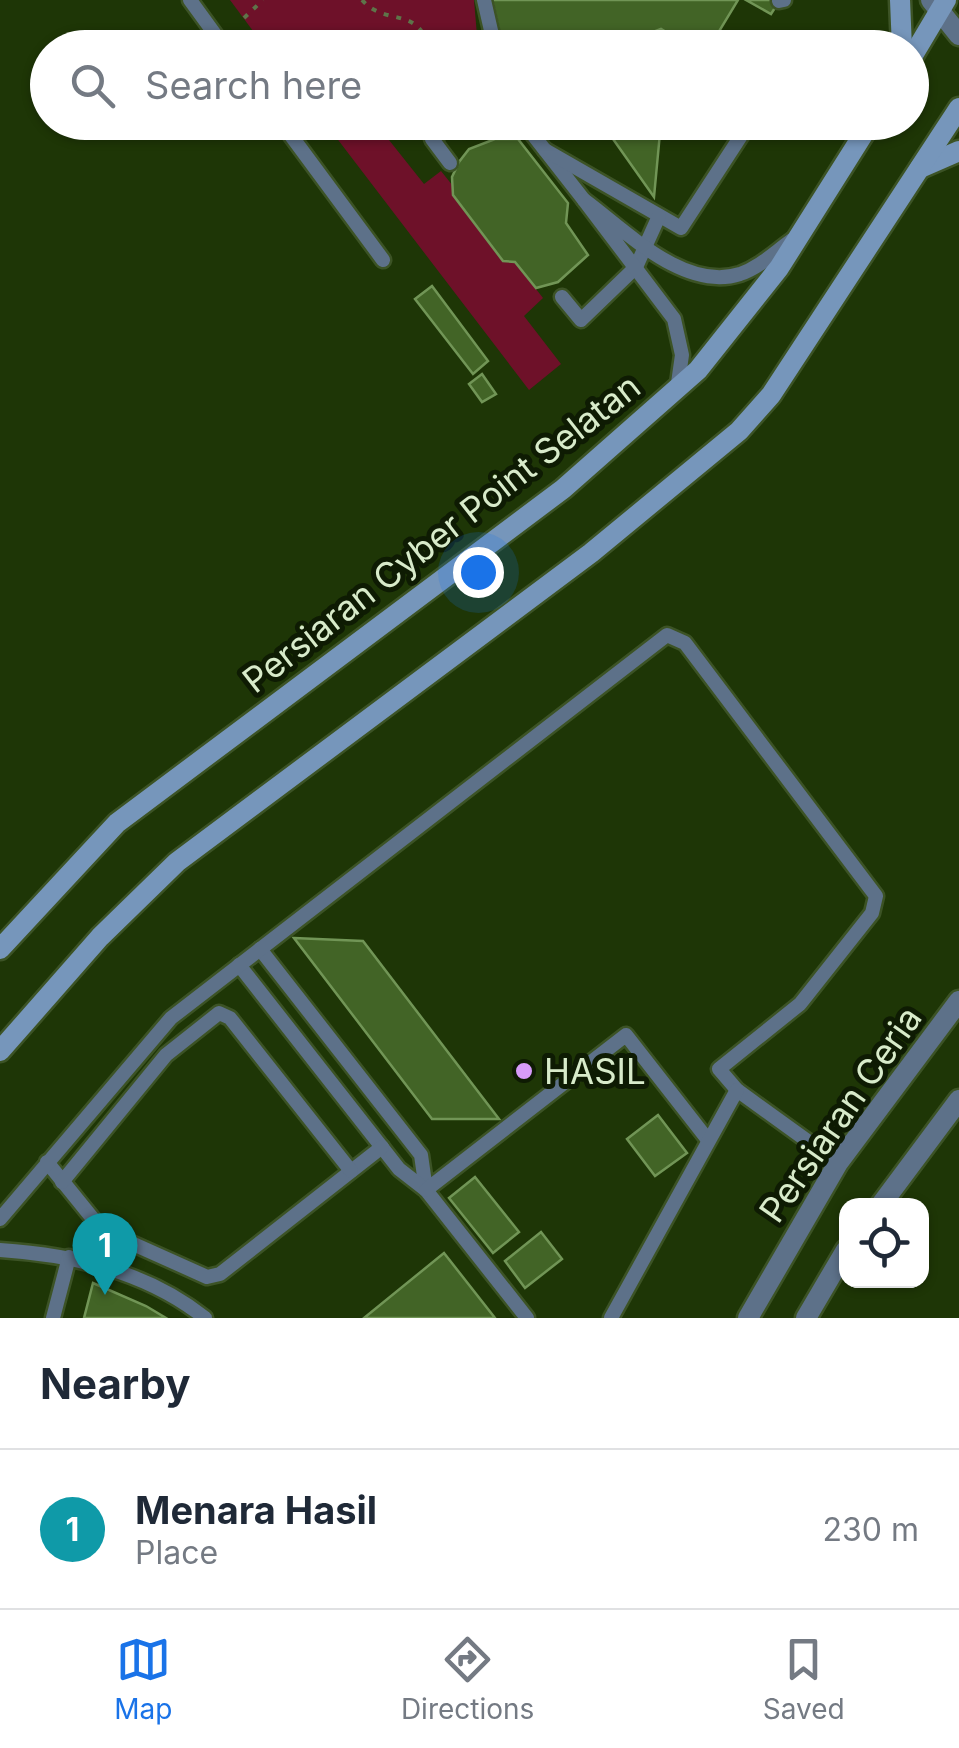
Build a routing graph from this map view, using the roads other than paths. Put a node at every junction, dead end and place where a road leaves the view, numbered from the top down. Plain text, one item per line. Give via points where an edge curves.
1 (190, 0) edge
2 (484, 0) edge
3 (900, 0) edge
4 (939, 4) edge
5 (212, 30) edge
6 (491, 30) edge
7 (901, 30) edge
8 (926, 30) edge
9 (959, 34) edge
10 (959, 108) edge
11 (294, 140) edge
12 (432, 140) edge
13 (536, 140) edge
14 (738, 140) edge
15 (860, 140) edge
16 (544, 150) junction
17 (959, 151) edge
18 (450, 163) dead end
19 (920, 168) junction
20 (584, 200) junction
21 (659, 216) junction
22 (802, 232) junction
23 (646, 245) junction
24 (383, 260) dead end
25 (636, 268) junction
26 (562, 297) dead end
27 (676, 390) junction
28 (260, 948) junction
29 (0, 949) edge
30 (239, 966) junction
31 (959, 1000) edge
32 (0, 1051) edge
33 (737, 1090) junction
34 (959, 1100) edge
35 (708, 1140) junction
36 (382, 1146) junction
37 (47, 1162) junction
38 (838, 1162) junction
39 (350, 1172) junction
40 (62, 1182) junction
41 (426, 1190) junction
42 (886, 1198) edge
43 (0, 1219) edge
44 (0, 1250) edge
45 (69, 1257) junction
46 (839, 1262) edge
47 (53, 1318) edge
48 (205, 1318) edge
49 (527, 1318) edge
50 (610, 1318) edge
51 (748, 1318) edge
52 (806, 1318) edge

1 - 5 lane
2 - 6 lane
3 - 7 main road
4 - 8 main road
4 - 9 street
10 - 19 main road
11 - 24 lane
12 - 18 lane
13 - 16 lane
14 - 21 lane via 681,228
15 - 22 main road, Persiaran Cyber Point Selatan
16 - 20 lane
16 - 21 lane
17 - 19 main road
19 - 32 main road via 771,395 739,431 591,553 177,862
20 - 23 lane
20 - 25 lane
21 - 23 lane
22 - 23 lane via 758,266 722,277 684,269
22 - 27 main road, Persiaran Cyber Point Selatan
23 - 25 lane
25 - 26 lane via 581,320
25 - 27 lane via 682,338
27 - 29 main road, Persiaran Cyber Point Selatan via 563,489 118,823
28 - 30 lane
28 - 33 lane via 658,638 673,635 876,896 872,913 808,996 719,1069
28 - 41 lane via 420,1155
30 - 36 lane
30 - 37 lane via 154,1034
31 - 38 street, Persiaran Ceria
33 - 35 lane
33 - 38 lane
34 - 42 street
35 - 41 lane via 626,1035
35 - 50 lane
36 - 39 lane
36 - 41 lane
37 - 40 lane
37 - 43 lane
38 - 51 street, Persiaran Ceria
39 - 40 lane via 220,1274 207,1277 108,1235
39 - 40 lane via 230,1018 218,1013 166,1056
41 - 49 lane
44 - 45 lane
45 - 47 lane
45 - 48 lane via 150,1284
46 - 52 street

